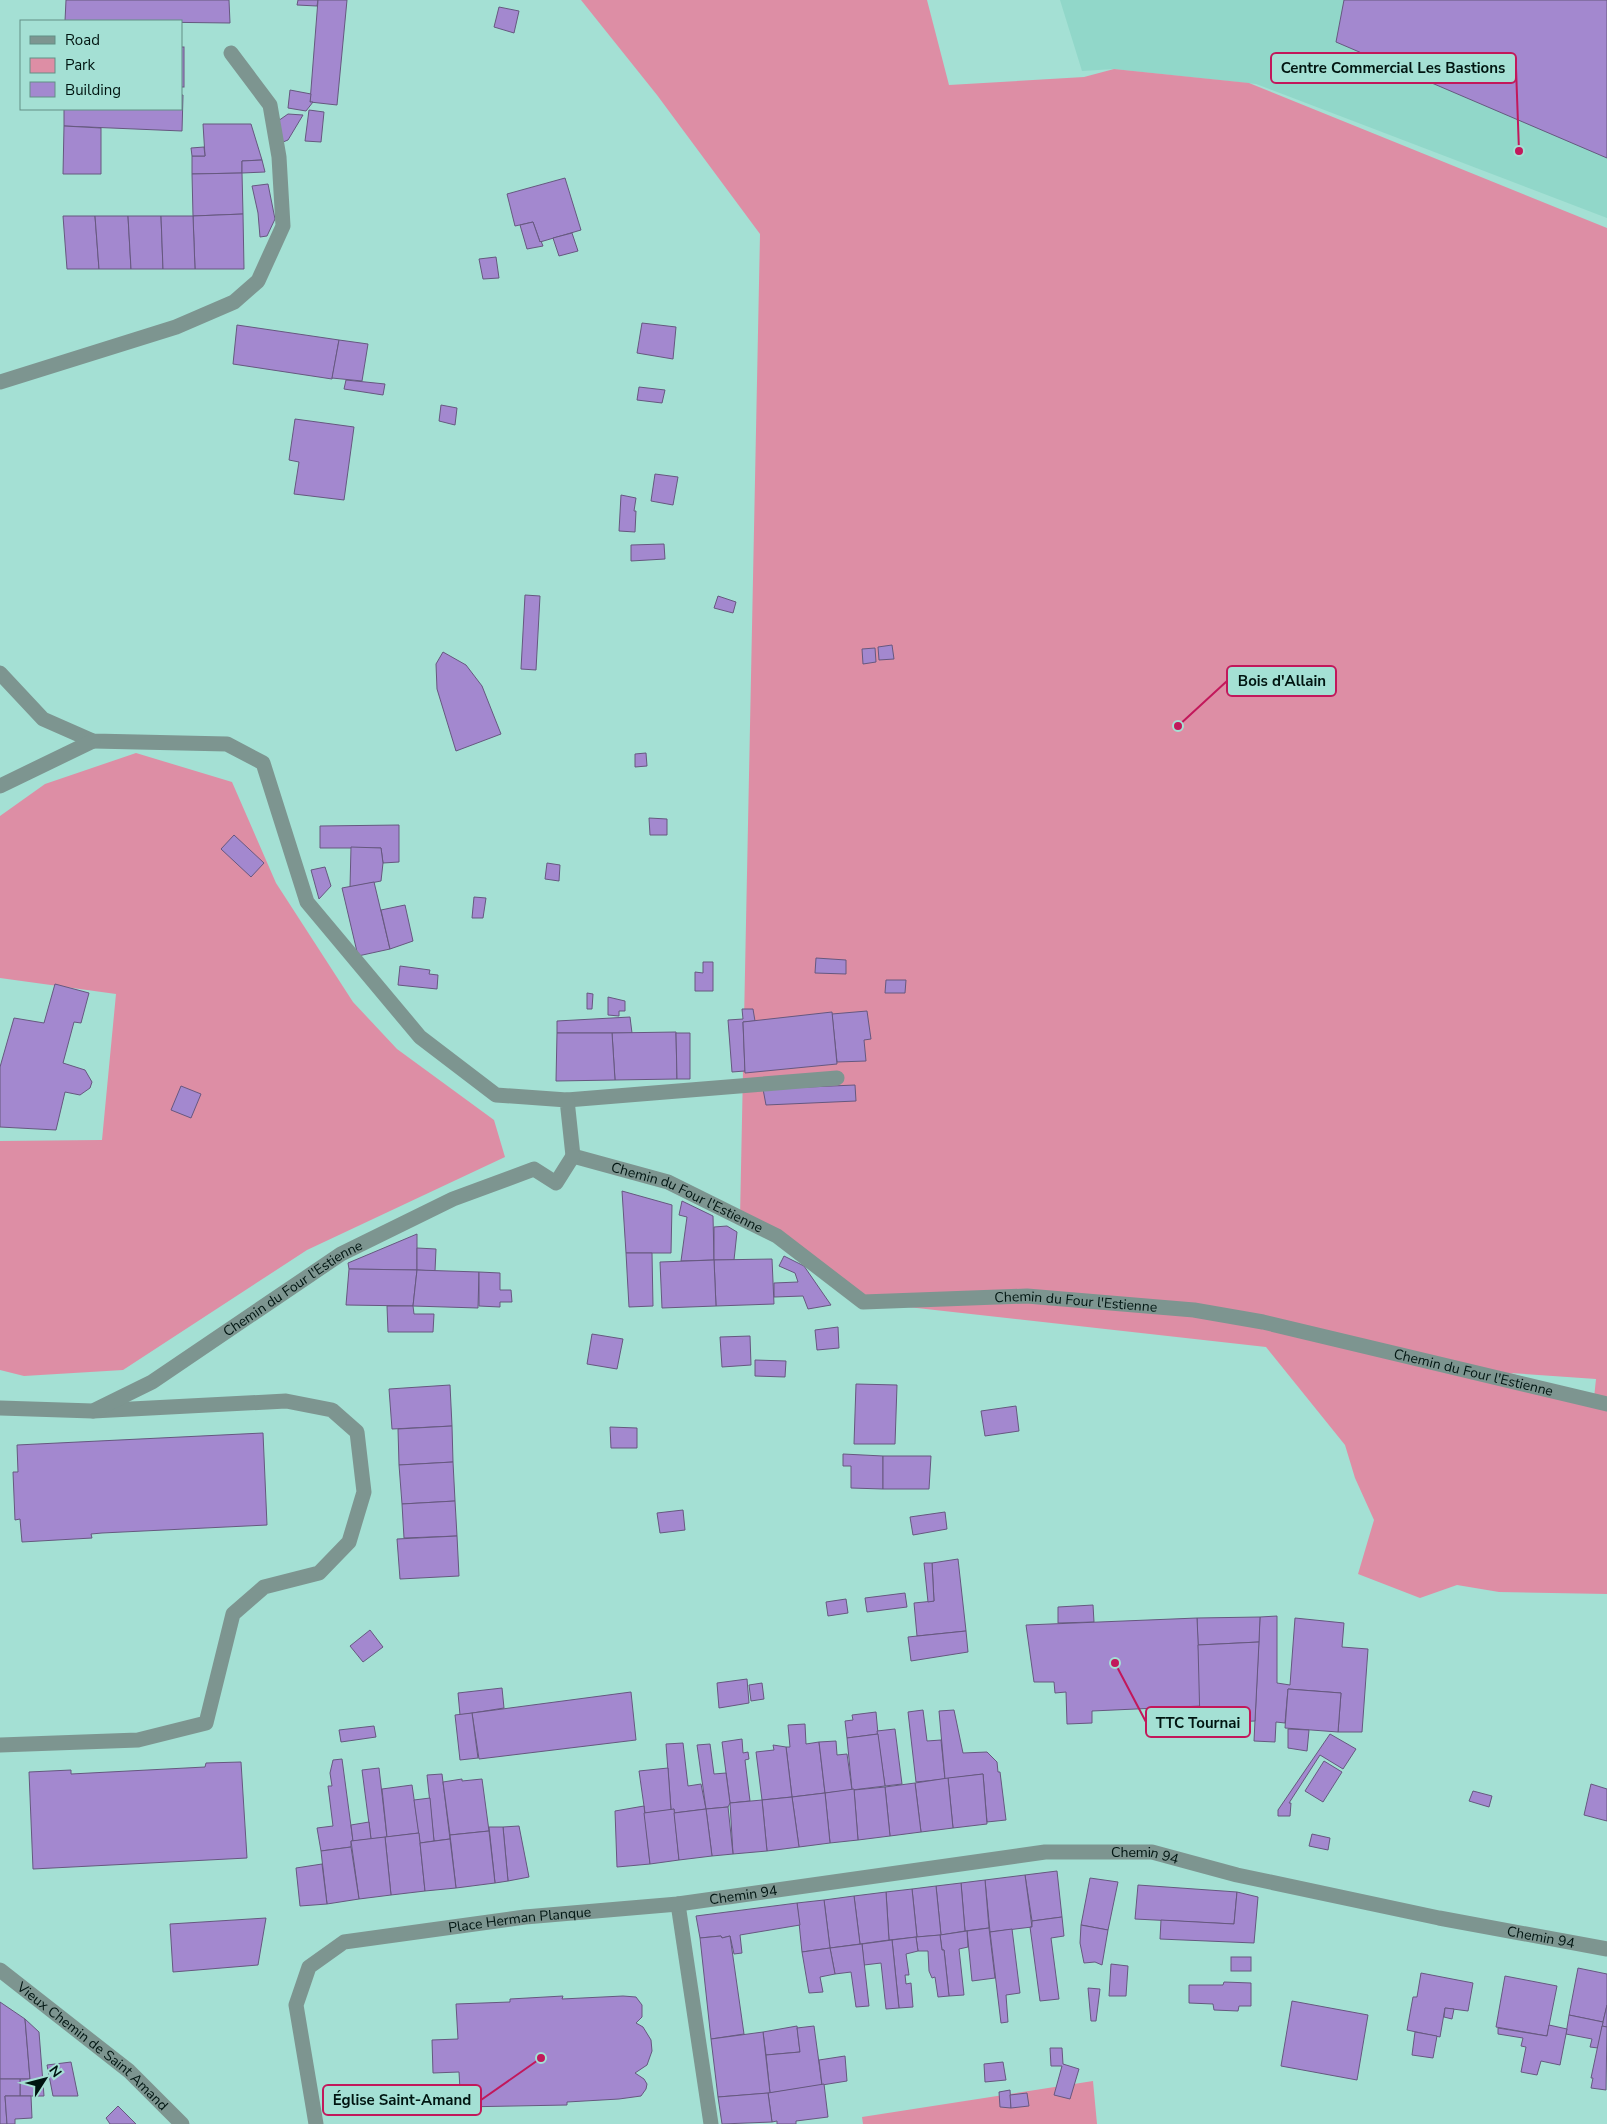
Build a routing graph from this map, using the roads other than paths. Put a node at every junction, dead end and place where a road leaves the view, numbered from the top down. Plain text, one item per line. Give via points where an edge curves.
1 (231, 52) dead end
2 (0, 382) edge
3 (0, 673) edge
4 (93, 741) junction
5 (0, 786) edge
6 (837, 1078) dead end
7 (567, 1100) junction
8 (573, 1156) junction
9 (1607, 1404) edge
10 (0, 1408) edge
11 (93, 1411) junction
12 (0, 1745) edge
13 (678, 1904) junction
14 (1607, 1949) edge
15 (0, 1970) edge
16 (182, 2124) edge
17 (316, 2124) edge
18 (711, 2124) edge

1 - 2 street via 270,105 279,157 283,226 258,281 234,302 176,327
3 - 4 street via 43,719
4 - 5 street
4 - 7 street via 226,744 263,763 307,902 420,1037 496,1095
6 - 7 street
7 - 8 street
8 - 9 street, Chemin du Four l'Estienne via 668,1182 777,1236 863,1302 1027,1296 1194,1310 1263,1322
8 - 11 street, Chemin du Four l'Estienne via 556,1183 534,1169 452,1199 341,1254 152,1382
10 - 11 street, Chemin du Four l'Estienne
11 - 12 street via 286,1401 332,1410 357,1432 364,1492 349,1542 318,1573 264,1587 233,1614 206,1723 138,1740
13 - 14 street, Chemin 94 via 1045,1852 1152,1852 1247,1877 1439,1918
13 - 17 street, Place Herman Planque via 525,1917 344,1942 309,1967 296,2005
13 - 18 street
15 - 16 street, Vieux Chemin de Saint Amand via 129,2071

